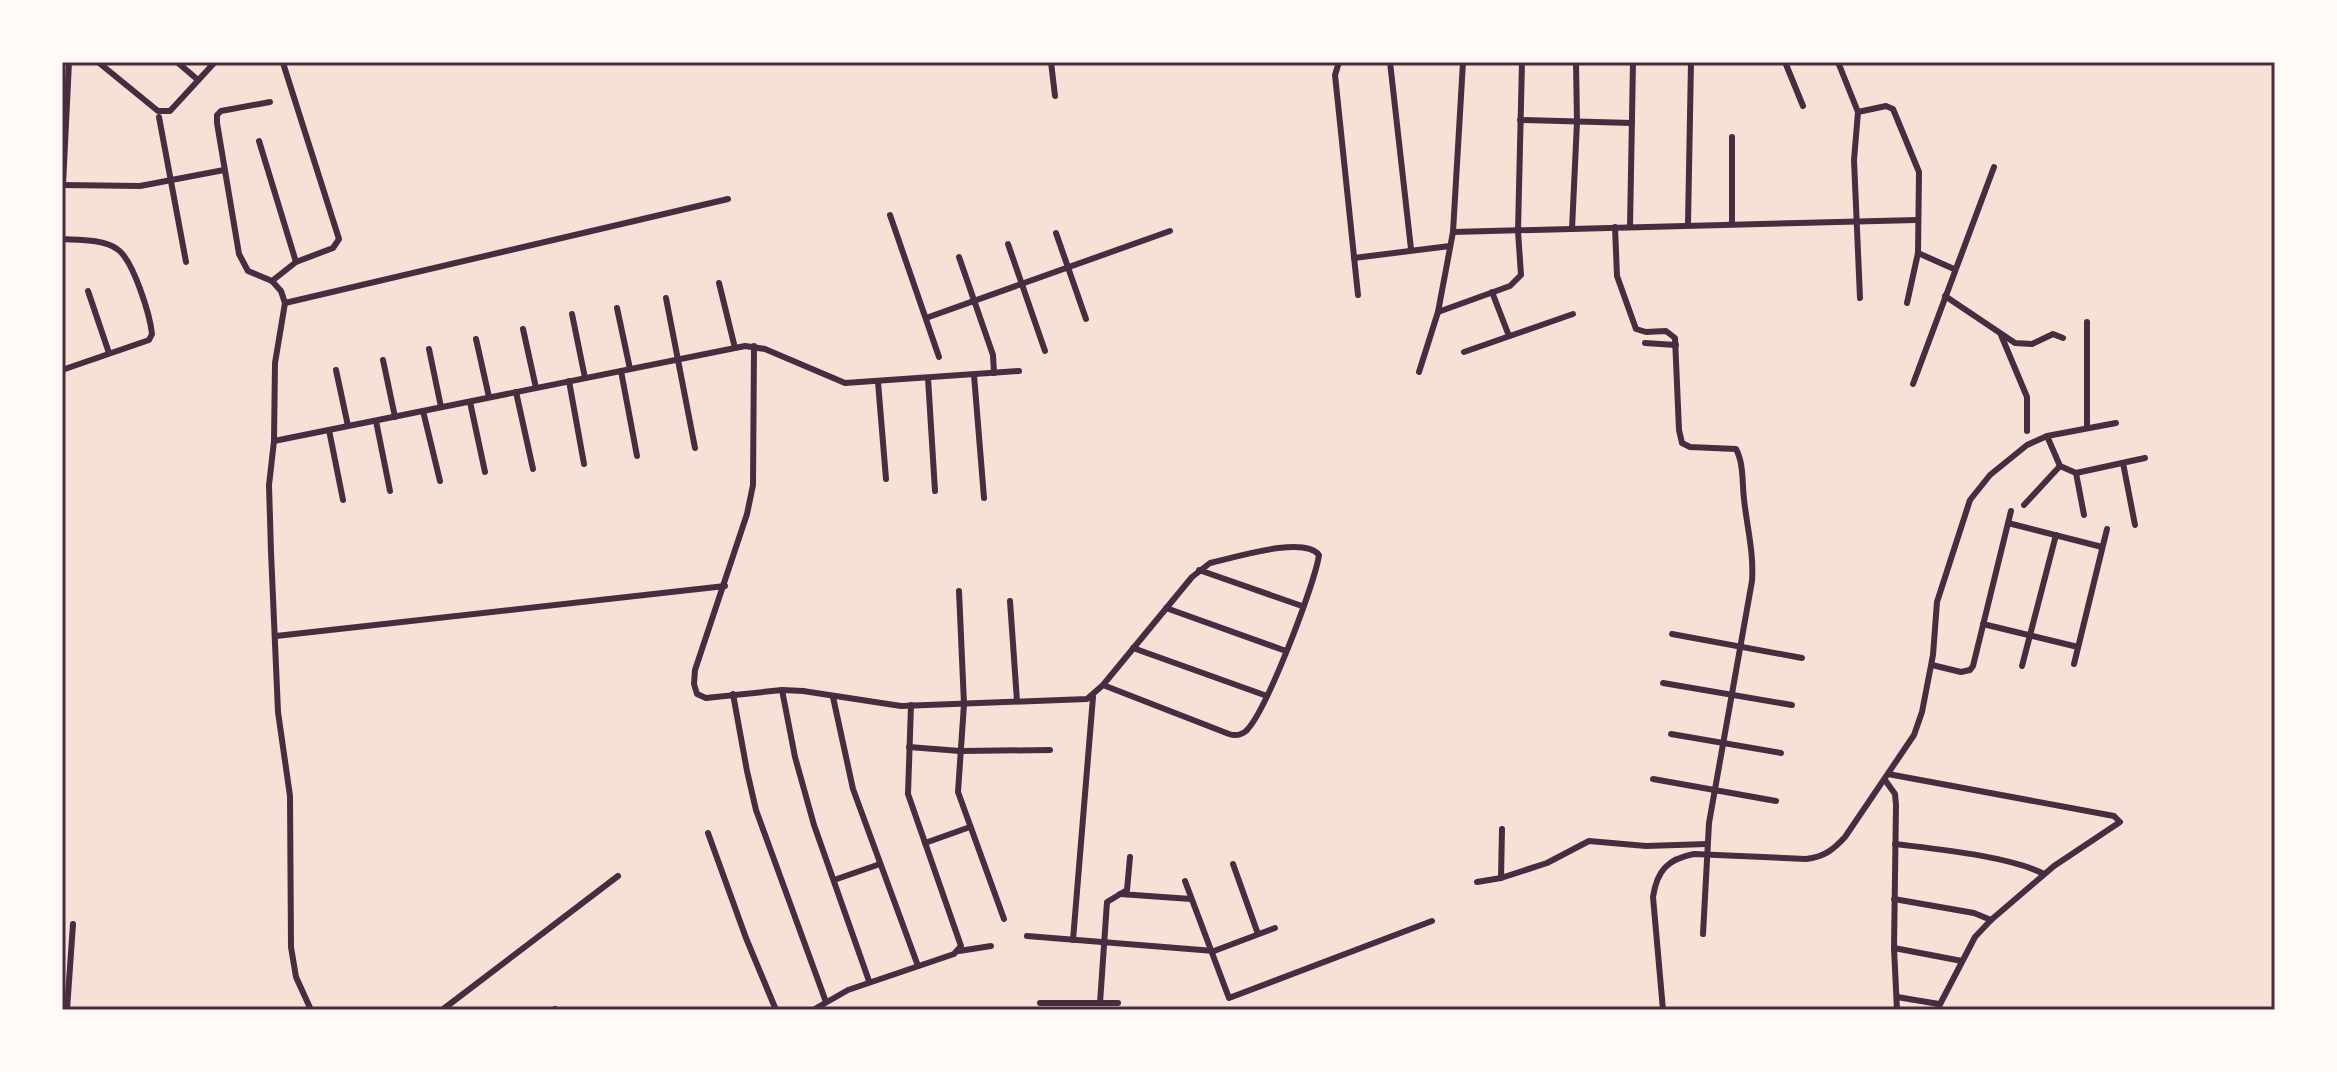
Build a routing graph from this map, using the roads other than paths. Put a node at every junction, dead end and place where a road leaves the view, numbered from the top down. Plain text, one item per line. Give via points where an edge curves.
1 (69, 62) edge
2 (98, 62) edge
3 (177, 62) edge
4 (215, 62) edge
5 (1051, 62) edge
6 (1339, 62) edge
7 (1390, 62) edge
8 (1463, 62) edge
9 (1522, 62) edge
10 (1576, 62) edge
11 (1633, 62) edge
12 (1691, 62) edge
13 (1785, 62) edge
14 (1838, 62) edge
15 (283, 63) edge
16 (198, 80) junction
17 (1055, 96) dead end
18 (270, 102) dead end
19 (1803, 106) dead end
20 (1858, 112) junction
21 (159, 117) dead end
22 (1520, 120) junction
23 (1577, 122) junction
24 (1632, 123) junction
25 (1732, 137) dead end
26 (259, 141) dead end
27 (1994, 167) dead end
28 (224, 170) junction
29 (171, 181) junction
30 (63, 185) edge
31 (728, 199) dead end
32 (890, 215) dead end
33 (1917, 220) junction
34 (1856, 221) junction
35 (1732, 223) junction
36 (1688, 224) junction
37 (1615, 227) junction
38 (1630, 227) junction
39 (1572, 229) junction
40 (1170, 231) dead end
41 (1518, 231) junction
42 (1453, 232) junction
43 (1056, 233) dead end
44 (62, 239) edge
45 (1008, 244) dead end
46 (1450, 246) junction
47 (1411, 249) junction
48 (1918, 253) junction
49 (959, 257) dead end
50 (1354, 258) junction
51 (186, 262) dead end
52 (296, 262) junction
53 (1068, 267) junction
54 (1954, 269) junction
55 (272, 281) junction
56 (719, 283) dead end
57 (1022, 284) junction
58 (88, 291) dead end
59 (1492, 292) junction
60 (1358, 295) dead end
61 (1945, 296) junction
62 (666, 298) dead end
63 (1860, 298) dead end
64 (974, 301) junction
65 (285, 303) junction
66 (1907, 303) dead end
67 (617, 308) dead end
68 (1438, 312) junction
69 (572, 314) dead end
70 (1573, 314) dead end
71 (926, 318) junction
72 (1086, 319) dead end
73 (2087, 322) dead end
74 (523, 329) dead end
75 (2001, 335) junction
76 (1509, 336) junction
77 (2063, 338) dead end
78 (476, 339) dead end
79 (1645, 343) dead end
80 (1676, 345) junction
81 (754, 346) junction
82 (735, 348) junction
83 (429, 349) dead end
84 (1045, 351) dead end
85 (1464, 352) dead end
86 (109, 353) junction
87 (939, 357) dead end
88 (678, 359) junction
89 (383, 360) dead end
90 (62, 369) edge
91 (630, 369) junction
92 (336, 370) dead end
93 (621, 371) junction
94 (1019, 371) dead end
95 (1419, 372) dead end
96 (994, 373) junction
97 (974, 375) junction
98 (585, 378) junction
99 (928, 378) junction
100 (569, 381) junction
101 (878, 382) junction
102 (1913, 384) dead end
103 (536, 388) junction
104 (516, 392) junction
105 (489, 397) junction
106 (470, 402) junction
107 (441, 407) junction
108 (423, 411) junction
109 (395, 417) junction
110 (376, 421) junction
111 (2116, 423) dead end
112 (348, 426) junction
113 (2087, 428) junction
114 (329, 430) junction
115 (2027, 431) dead end
116 (2047, 436) junction
117 (274, 441) junction
118 (695, 448) dead end
119 (637, 456) dead end
120 (2145, 458) dead end
121 (2123, 463) junction
122 (584, 464) dead end
123 (2060, 466) junction
124 (533, 469) dead end
125 (485, 472) dead end
126 (2076, 473) junction
127 (886, 479) dead end
128 (440, 481) dead end
129 (390, 491) dead end
130 (935, 491) dead end
131 (984, 498) dead end
132 (343, 500) dead end
133 (2024, 505) dead end
134 (2011, 511) dead end
135 (2084, 515) dead end
136 (2008, 523) junction
137 (2135, 525) dead end
138 (2107, 529) dead end
139 (2056, 535) junction
140 (2102, 547) junction
141 (1199, 570) junction
142 (725, 586) junction
143 (959, 591) dead end
144 (1010, 601) dead end
145 (1302, 606) junction
146 (1166, 608) junction
147 (1983, 624) junction
148 (1672, 634) dead end
149 (276, 636) junction
150 (2030, 637) junction
151 (1740, 647) junction
152 (2078, 647) junction
153 (1133, 648) junction
154 (1286, 651) junction
155 (1802, 658) dead end
156 (2074, 664) dead end
157 (1932, 665) junction
158 (2022, 666) dead end
159 (1663, 683) dead end
160 (1103, 685) junction
161 (782, 690) junction
162 (733, 694) junction
163 (1732, 695) junction
164 (1093, 696) junction
165 (1267, 696) junction
166 (833, 697) junction
167 (1017, 701) junction
168 (964, 704) junction
169 (911, 705) junction
170 (1792, 705) dead end
171 (1671, 734) dead end
172 (1724, 743) junction
173 (909, 747) junction
174 (1050, 750) dead end
175 (960, 751) junction
176 (1781, 753) dead end
177 (1886, 777) junction
178 (1653, 779) dead end
179 (1715, 789) junction
180 (1776, 801) dead end
181 (970, 827) junction
182 (1502, 829) dead end
183 (708, 833) dead end
184 (925, 843) junction
185 (1707, 844) junction
186 (1895, 844) junction
187 (1706, 854) junction
188 (1130, 857) dead end
189 (880, 864) junction
190 (1233, 864) dead end
191 (2044, 874) junction
192 (618, 876) dead end
193 (1501, 878) junction
194 (834, 880) junction
195 (1185, 881) dead end
196 (1477, 882) dead end
197 (1120, 894) junction
198 (1191, 899) junction
199 (1894, 899) junction
200 (1004, 919) dead end
201 (1991, 920) junction
202 (1432, 921) dead end
203 (73, 924) dead end
204 (1275, 928) dead end
205 (1258, 934) junction
206 (1703, 934) dead end
207 (1027, 936) dead end
208 (1073, 940) junction
209 (1104, 943) junction
210 (991, 946) dead end
211 (1894, 948) junction
212 (959, 951) junction
213 (1212, 951) junction
214 (1962, 961) junction
215 (918, 966) junction
216 (869, 981) junction
217 (1897, 997) junction
218 (826, 1002) junction
219 (1040, 1003) dead end
220 (1100, 1003) junction
221 (1118, 1003) dead end
222 (1938, 1007) edge
223 (445, 1009) edge
224 (67, 1010) edge
225 (311, 1010) edge
226 (776, 1010) edge
227 (813, 1010) edge
228 (1663, 1010) edge
229 (1897, 1010) edge

1 - 30 street
2 - 16 street via 158,111 170,111
3 - 16 street
4 - 16 street
5 - 17 street
6 - 50 street via 1335,75
7 - 47 street
8 - 42 street
9 - 22 street
10 - 23 street
11 - 24 street
12 - 36 street
13 - 19 street
14 - 20 street
15 - 52 street via 339,239 333,248
18 - 28 street via 217,115
20 - 33 street via 1893,109 1919,172
20 - 34 street
21 - 29 street
22 - 23 street
22 - 41 street
23 - 24 street
23 - 39 street
24 - 38 street
25 - 35 street
26 - 52 street
27 - 54 street
28 - 29 street
28 - 55 street via 243,265
29 - 30 street via 119,187
29 - 51 street
31 - 65 street
32 - 71 street
33 - 34 street
33 - 48 street
34 - 35 street
34 - 63 street
35 - 36 street
36 - 38 street
37 - 38 street
37 - 39 street
37 - 80 street via 1617,276 1636,329 1666,331
39 - 41 street
40 - 53 street
41 - 42 street
41 - 59 street via 1521,275
42 - 46 street
43 - 53 street
44 - 86 street via 117,249 134,273 152,334 149,340
45 - 57 street
46 - 47 street
46 - 68 street
47 - 50 street
48 - 54 street
48 - 66 street
49 - 64 street
50 - 60 street
52 - 55 street
53 - 57 street
53 - 72 street
54 - 61 street
55 - 65 street
56 - 82 street
57 - 64 street
57 - 84 street
58 - 86 street
59 - 68 street
59 - 76 street
61 - 75 street
61 - 102 street
62 - 88 street
64 - 71 street
64 - 96 street
65 - 117 street via 275,363
67 - 91 street
68 - 95 street
69 - 98 street
70 - 76 street
71 - 87 street
73 - 113 street
74 - 103 street
75 - 77 street via 2032,344 2053,334
75 - 115 street via 2027,397
76 - 85 street
78 - 105 street
79 - 80 street
80 - 151 street via 1682,443 1730,447 1741,461 1753,561
81 - 82 street
81 - 101 street via 845,383
81 - 142 street via 753,485
82 - 88 street
83 - 107 street
86 - 90 street
88 - 91 street
88 - 118 street
89 - 109 street
91 - 93 street
92 - 112 street
93 - 98 street
93 - 119 street
94 - 96 street
96 - 97 street
97 - 99 street
97 - 131 street
98 - 100 street
99 - 101 street
99 - 130 street
100 - 103 street
100 - 122 street
101 - 127 street
103 - 104 street
104 - 105 street
104 - 124 street
105 - 106 street
106 - 107 street
106 - 125 street
107 - 108 street
108 - 109 street
108 - 128 street
109 - 110 street
110 - 112 street
110 - 129 street
111 - 113 street
112 - 114 street
113 - 116 street
114 - 117 street
114 - 132 street
116 - 123 street
116 - 157 street via 2013,454 1970,500 1937,602
117 - 149 street via 269,485
120 - 121 street
121 - 126 street
121 - 137 street
123 - 126 street
123 - 133 street
126 - 135 street
134 - 136 street
136 - 139 street
136 - 147 street
138 - 140 street
139 - 140 street
139 - 150 street
140 - 152 street
141 - 145 street
141 - 145 street via 1210,563 1306,546 1319,555
141 - 146 street
142 - 149 street
142 - 162 street via 694,684 697,694 706,698
143 - 168 street
144 - 167 street
145 - 154 street
146 - 153 street
146 - 154 street
147 - 150 street
147 - 157 street via 1970,670
148 - 151 street
149 - 225 street via 278,712 290,796 291,947 296,977
150 - 152 street
150 - 158 street
151 - 155 street
151 - 163 street
152 - 156 street
153 - 160 street
153 - 165 street
154 - 165 street
157 - 177 street via 1914,735
159 - 163 street
160 - 164 street
160 - 165 street via 1235,736 1247,730
161 - 162 street
161 - 166 street
161 - 194 street via 795,757
162 - 218 street via 756,810
163 - 170 street
163 - 172 street
164 - 167 street via 1078,701
164 - 208 street
166 - 169 street
166 - 189 street via 853,789
167 - 168 street
168 - 169 street
168 - 175 street
169 - 173 street
171 - 172 street
172 - 176 street
172 - 179 street
173 - 175 street
173 - 184 street via 908,794
174 - 175 street
175 - 181 street via 958,792
177 - 186 street via 1895,794
177 - 187 street via 1845,837 1820,857
177 - 191 street via 2119,818 2119,825
178 - 179 street
179 - 180 street
179 - 185 street
181 - 184 street
181 - 200 street
182 - 193 street
183 - 226 street
184 - 212 street via 961,939
185 - 187 street
185 - 193 street via 1589,841 1547,863
186 - 191 street
186 - 199 street
187 - 206 street
187 - 228 street via 1678,857 1664,866 1656,881
188 - 197 street via 1127,890
189 - 194 street
189 - 215 street
190 - 205 street
191 - 201 street
192 - 223 street
193 - 196 street
194 - 216 street
195 - 198 street
197 - 198 street
197 - 209 street via 1107,902
198 - 213 street
199 - 201 street
199 - 211 street
201 - 214 street
202 - 213 street via 1229,998
203 - 224 street
204 - 205 street
205 - 213 street
207 - 208 street
208 - 209 street
209 - 213 street
209 - 220 street
210 - 212 street
211 - 214 street
211 - 217 street
212 - 215 street
214 - 222 street
215 - 216 street
216 - 218 street
217 - 222 street
217 - 229 street
218 - 227 street
219 - 220 street
220 - 221 street

